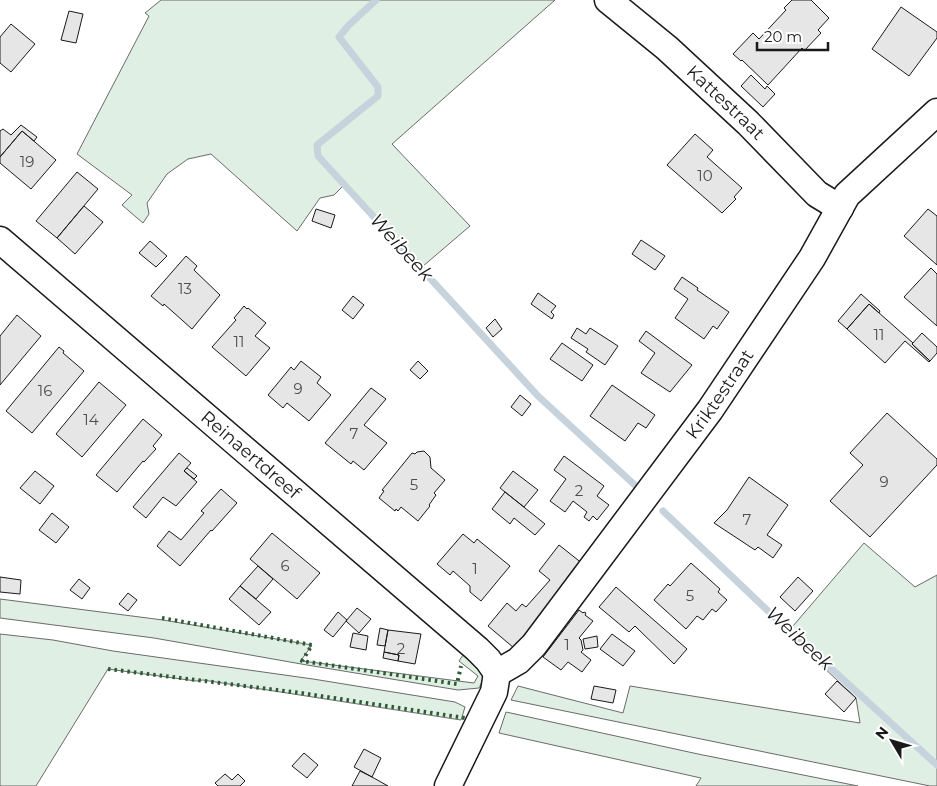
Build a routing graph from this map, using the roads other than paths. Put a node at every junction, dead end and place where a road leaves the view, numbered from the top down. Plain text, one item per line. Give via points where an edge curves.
1 (608, 0) edge
2 (937, 112) edge
3 (840, 208) junction
4 (0, 240) edge
5 (497, 673) junction
6 (448, 786) edge

1 - 3 street, Kattestraat via 667,48 734,110 817,194
2 - 3 street, Kriktestraat via 847,195
3 - 5 street, Kriktestraat via 807,266 710,410 534,645 518,661
4 - 5 street, Reinaertdreef via 477,649
5 - 6 street via 494,692

